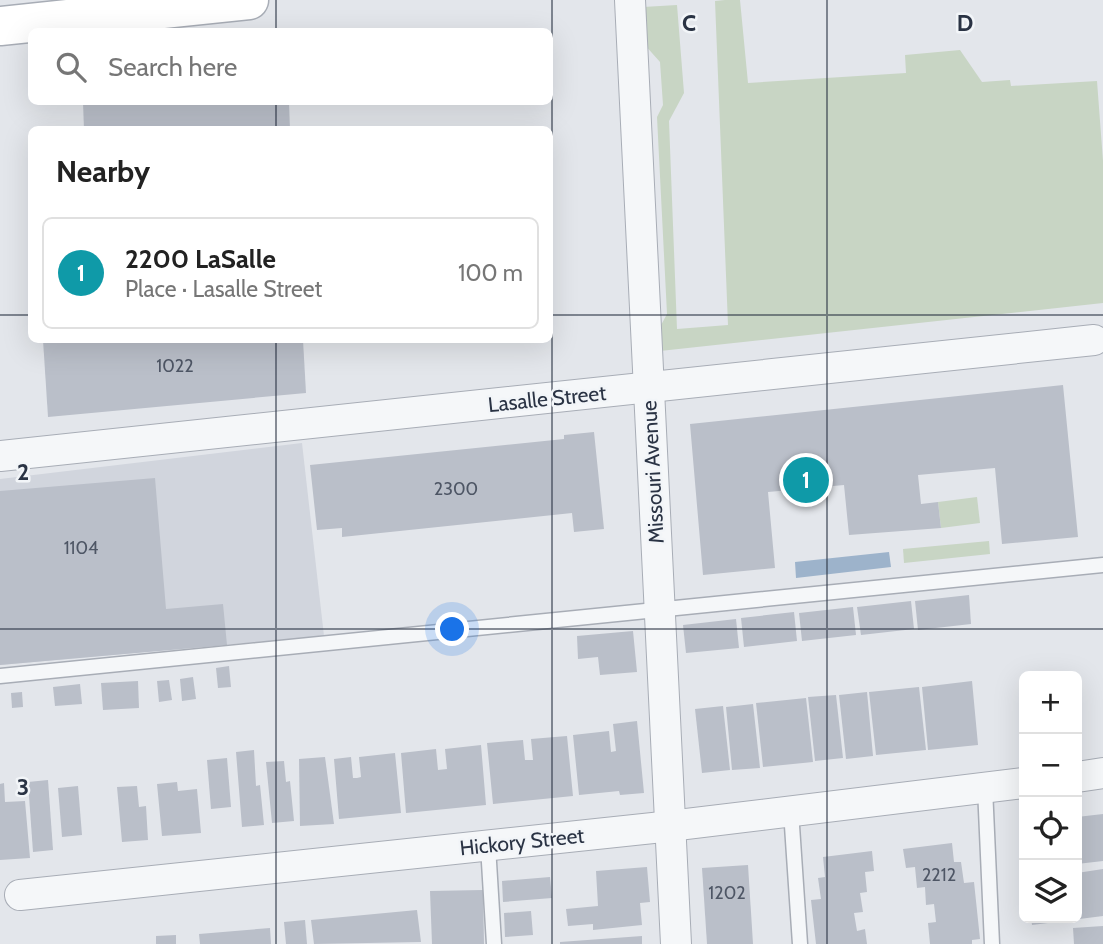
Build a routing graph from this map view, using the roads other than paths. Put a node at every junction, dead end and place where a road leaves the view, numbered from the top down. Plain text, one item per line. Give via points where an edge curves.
1 (249, 0) edge
2 (630, 0) edge
3 (176, 4) edge
4 (0, 26) edge
5 (1099, 339) edge
6 (649, 388) junction
7 (0, 456) edge
8 (1103, 565) edge
9 (660, 608) junction
10 (0, 676) edge
11 (1103, 774) edge
12 (1082, 776) edge
13 (1019, 784) edge
14 (985, 788) junction
15 (791, 811) junction
16 (671, 826) junction
17 (488, 846) junction
18 (20, 895) dead end
19 (494, 944) edge
20 (676, 944) edge
21 (800, 944) edge
22 (992, 944) edge

1 - 3 main road
2 - 6 street, Missouri Avenue
3 - 4 main road
5 - 6 street, Lasalle Street
6 - 7 street, Lasalle Street
6 - 9 street, Missouri Avenue
8 - 9 lane
9 - 10 lane
9 - 16 street, Missouri Avenue
11 - 12 street
13 - 14 street, Hickory Street
14 - 15 street, Hickory Street
14 - 22 lane
15 - 16 street, Hickory Street
15 - 21 lane
16 - 17 street, Hickory Street
16 - 20 street, Missouri Avenue
17 - 18 street, Hickory Street
17 - 19 lane

